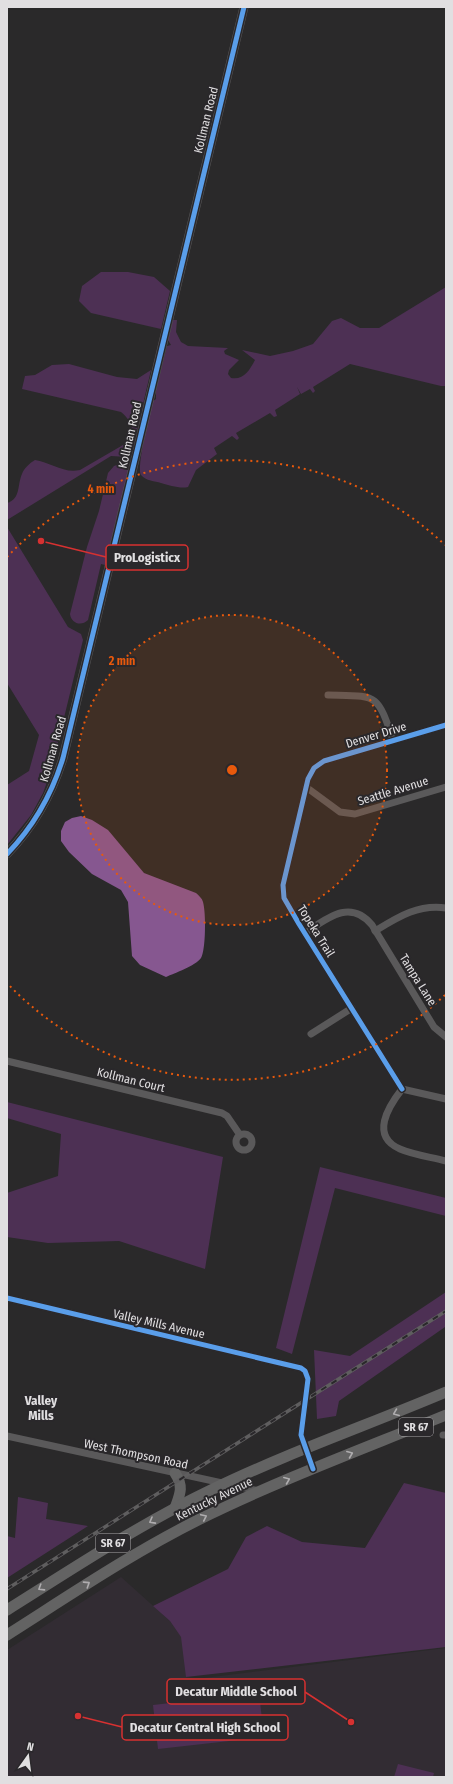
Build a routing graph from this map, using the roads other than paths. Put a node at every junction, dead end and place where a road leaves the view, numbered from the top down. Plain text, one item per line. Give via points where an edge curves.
1 (244, 7) edge
2 (328, 695) dead end
3 (446, 725) edge
4 (393, 740) junction
5 (314, 768) joint
6 (306, 787) junction
7 (446, 787) edge
8 (7, 854) edge
9 (446, 908) edge
10 (375, 931) junction
11 (305, 933) junction
12 (352, 1008) junction
13 (311, 1034) dead end
14 (446, 1037) edge
15 (7, 1061) edge
16 (402, 1089) junction
17 (446, 1099) edge
18 (240, 1135) dead end
19 (446, 1161) edge
20 (7, 1298) edge
21 (446, 1392) edge
22 (446, 1415) edge
23 (7, 1436) edge
24 (305, 1450) junction
25 (314, 1469) junction
26 (175, 1474) junction
27 (224, 1484) junction
28 (260, 1491) junction
29 (175, 1508) junction
30 (7, 1610) edge
31 (7, 1635) edge

1 - 8 street, Kollman Road via 61,763 50,793 37,817
2 - 4 street via 360,696 374,700 383,710
3 - 4 street, Denver Drive
4 - 5 street, Denver Drive via 324,762
5 - 6 street, Topeka Trail via 308,776
6 - 7 street, Seattle Avenue via 337,810 348,814
6 - 11 street, Topeka Trail via 283,888 286,901
9 - 10 street via 416,909
10 - 11 street, Tampa Lane via 363,916 344,912 328,918
10 - 14 street, Tampa Lane via 434,1027
11 - 12 street, Topeka Trail
12 - 13 street
12 - 16 street, Topeka Trail
15 - 18 street, Kollman Court via 222,1113
16 - 17 street
16 - 19 street via 388,1109 384,1124 390,1141 399,1149
20 - 24 street, Valley Mills Avenue via 305,1371 308,1379 300,1433
21 -> 24 main road, Kentucky Avenue / SR 67
25 -> 22 main road, Kentucky Avenue / SR 67
23 - 26 street, West Thompson Road
24 - 25 street
24 - 27 main road, Kentucky Avenue / SR 67
28 -> 25 main road, Kentucky Avenue / SR 67
26 - 27 street, West Thompson Road
26 - 29 main road via 182,1489
27 - 28 street, West Thompson Road
27 - 29 main road, Kentucky Avenue / SR 67
31 -> 28 main road, Kentucky Avenue / SR 67 via 151,1545
29 -> 30 main road, Kentucky Avenue / SR 67

